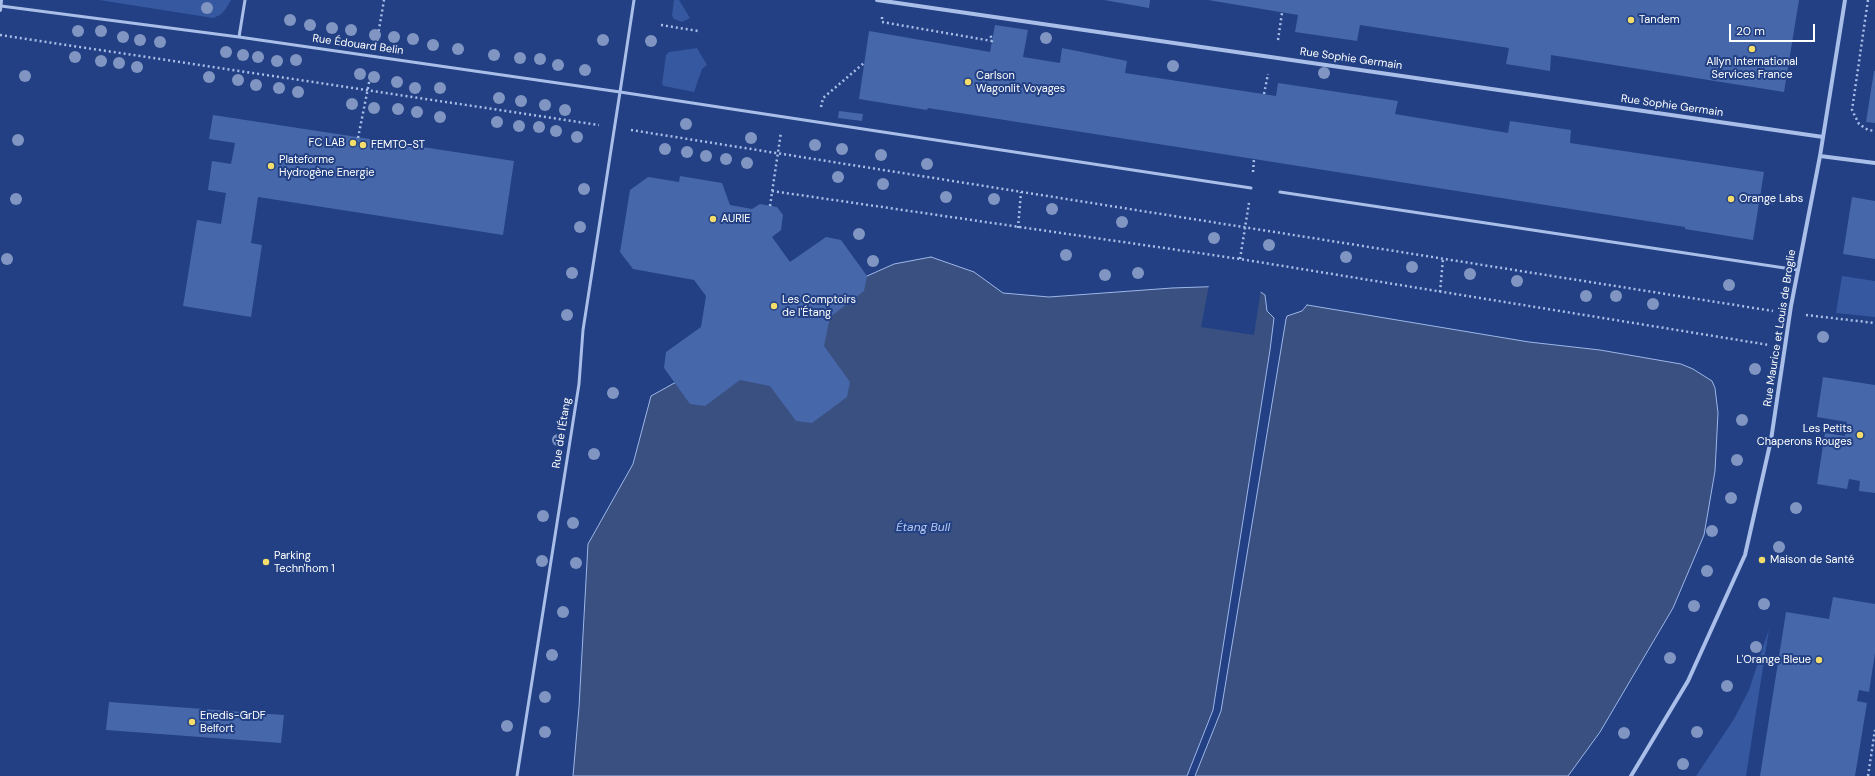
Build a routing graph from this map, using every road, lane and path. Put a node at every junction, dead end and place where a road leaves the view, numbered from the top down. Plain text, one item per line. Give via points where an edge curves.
1 (1, 0) edge
2 (245, 0) edge
3 (634, 0) edge
4 (877, 0) edge
5 (1845, 0) edge
6 (1868, 0) edge
7 (884, 1) junction
8 (0, 8) edge
9 (1282, 13) dead end
10 (661, 25) dead end
11 (698, 31) dead end
12 (0, 35) edge
13 (239, 37) junction
14 (992, 41) dead end
15 (1275, 57) junction
16 (864, 63) dead end
17 (620, 92) junction
18 (783, 118) junction
19 (818, 123) junction
20 (600, 125) dead end
21 (628, 130) dead end
22 (1875, 131) edge
23 (1823, 137) junction
24 (778, 154) junction
25 (1820, 156) junction
26 (1875, 164) edge
27 (1251, 188) dead end
28 (772, 191) junction
29 (1022, 192) junction
30 (1280, 192) dead end
31 (1767, 203) dead end
32 (1773, 203) dead end
33 (770, 206) dead end
34 (1018, 228) junction
35 (1244, 233) dead end
36 (1240, 259) junction
37 (1443, 259) junction
38 (1798, 270) junction
39 (1440, 292) junction
40 (1790, 314) junction
41 (1875, 323) edge
42 (1785, 347) junction
43 (1875, 730) edge
44 (517, 776) edge
45 (1631, 776) edge
46 (1868, 776) edge

1 - 8 street
2 - 13 lane
3 - 17 lane
4 - 7 street, Rue Sophie Germain
5 - 23 street, Rue Maurice et Louis de Broglie
6 - 22 path via 1852,110 1859,124
7 - 14 path via 882,22
7 - 15 street, Rue Sophie Germain
8 - 13 lane, Rue Édouard Belin
9 - 15 path
10 - 11 path
12 - 20 path
13 - 17 lane, Rue Édouard Belin
15 - 23 street, Rue Sophie Germain
16 - 19 path via 823,98
17 - 18 lane, Rue Édouard Belin
17 - 44 lane, Rue de l'Étang via 583,330 579,384
18 - 19 lane, Rue Édouard Belin
18 - 24 path
19 - 27 lane, Rue Édouard Belin
21 - 24 path
23 - 25 street, Rue Maurice et Louis de Broglie
24 - 28 path
24 - 29 path
25 - 26 street
25 - 38 street, Rue Maurice et Louis de Broglie
28 - 33 path
28 - 34 path
29 - 34 path
29 - 37 path
30 - 38 lane
31 - 32 path
34 - 36 path
35 - 36 path
36 - 39 path
37 - 39 path
37 - 40 path
38 - 40 street, Rue Maurice et Louis de Broglie
39 - 42 path
40 - 41 path
40 - 42 street, Rue Maurice et Louis de Broglie
42 - 45 street, Rue Maurice et Louis de Broglie via 1771,440 1745,555 1688,681
43 - 46 path

